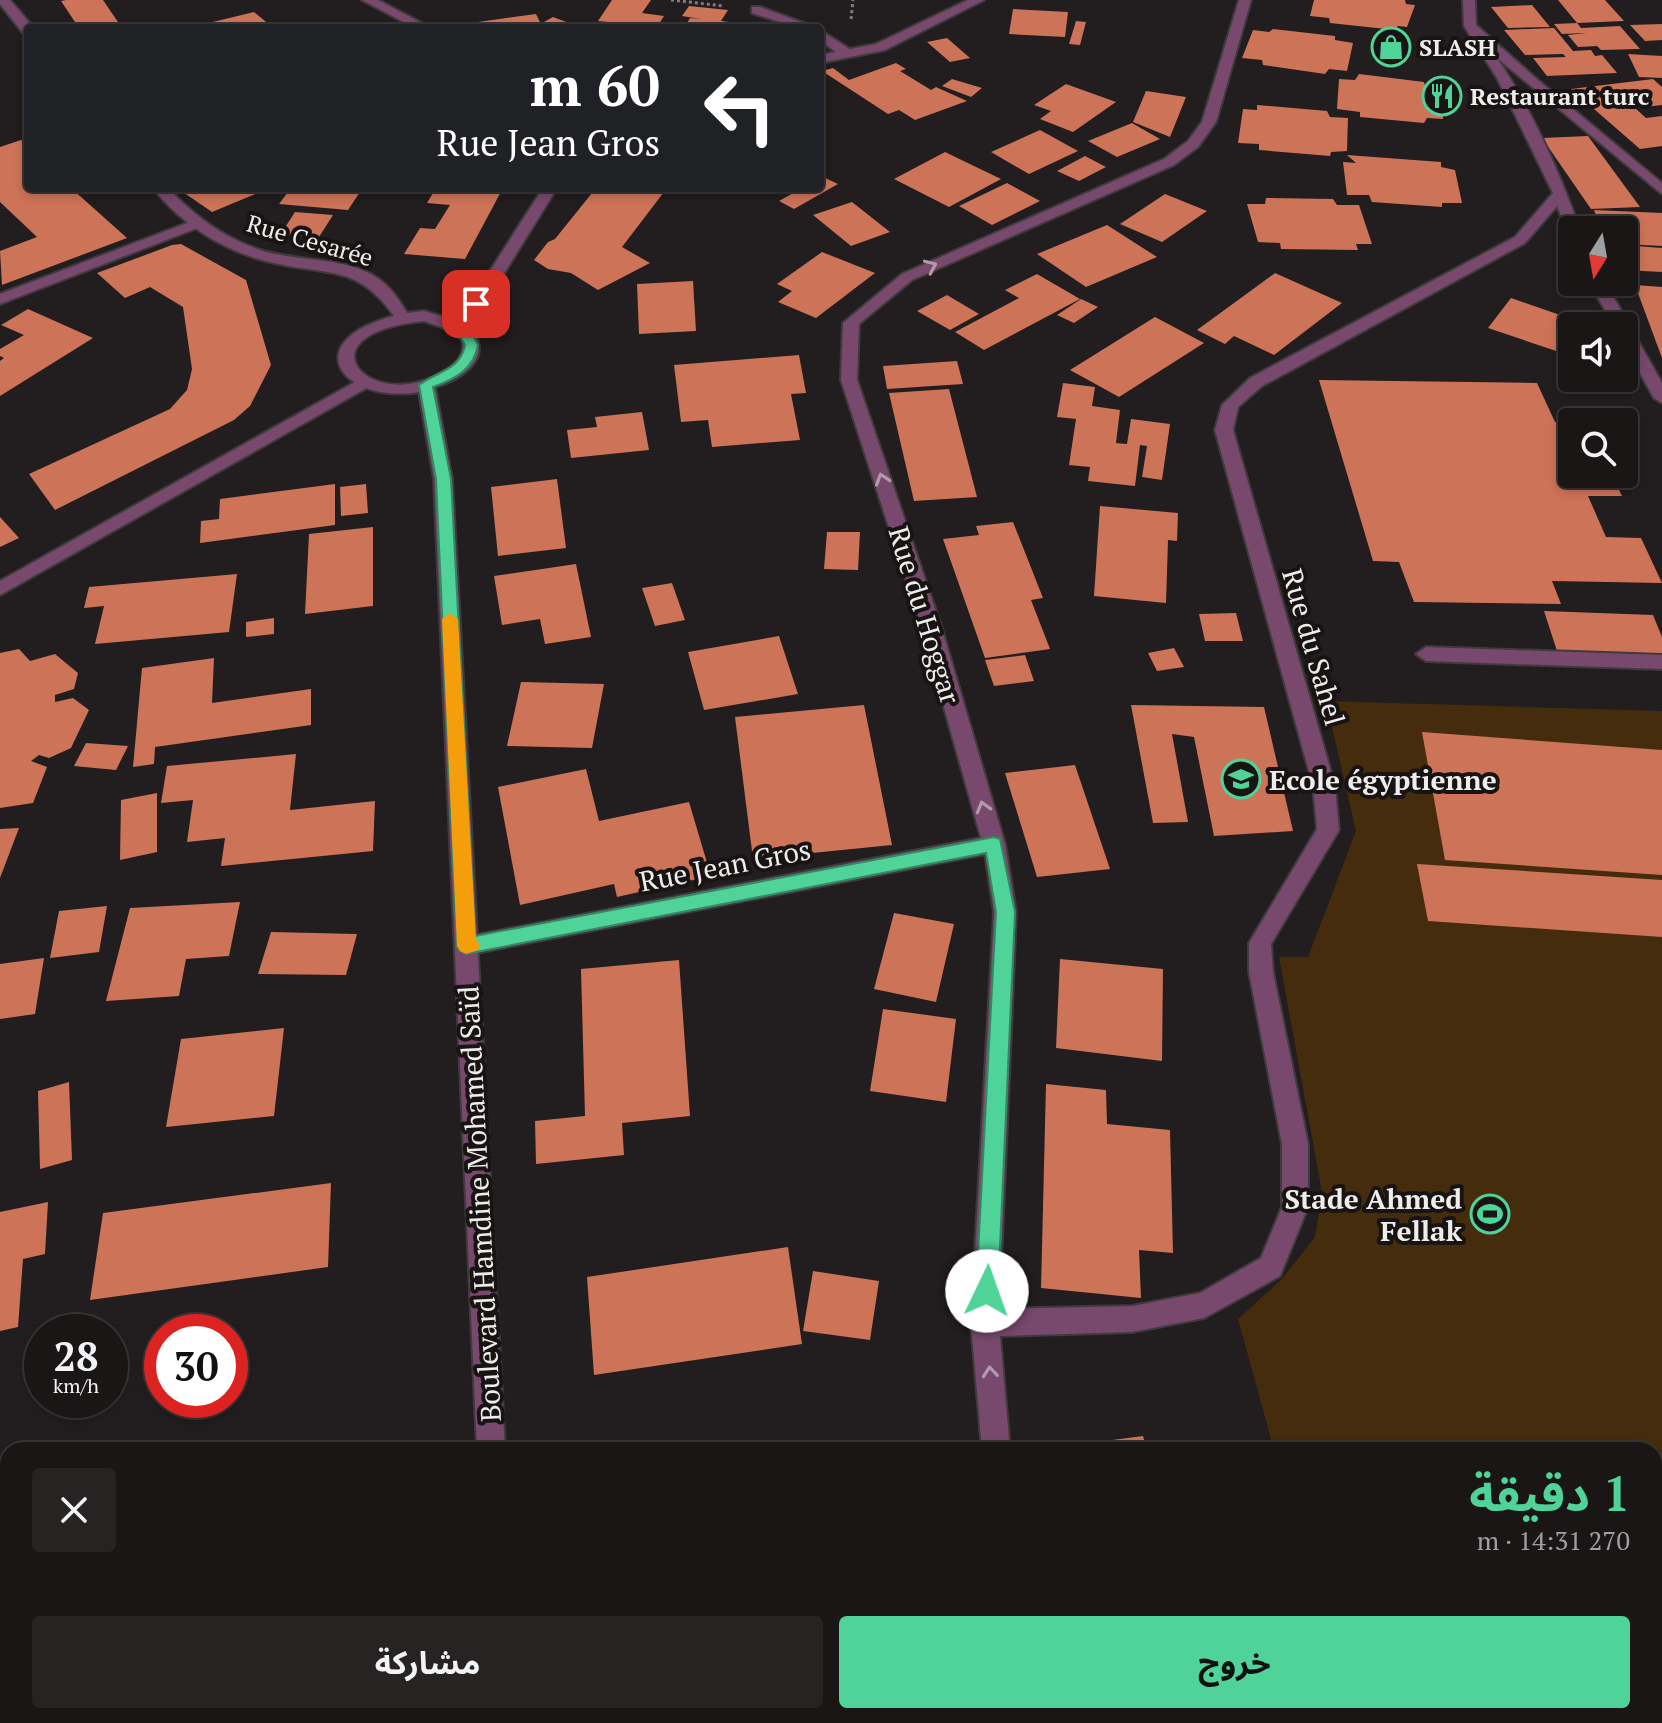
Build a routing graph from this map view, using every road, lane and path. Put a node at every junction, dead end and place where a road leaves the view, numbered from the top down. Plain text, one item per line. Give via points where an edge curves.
1 (3, 0) edge
2 (368, 0) edge
3 (671, 0) edge
4 (978, 0) edge
5 (1245, 0) edge
6 (1469, 0) edge
7 (756, 10) joint
8 (417, 24) edge
9 (799, 24) edge
10 (24, 25) edge
11 (1470, 26) junction
12 (824, 37) edge
13 (846, 53) junction
14 (824, 58) edge
15 (1662, 190) edge
16 (164, 192) edge
17 (547, 192) edge
18 (1560, 193) junction
19 (1568, 216) edge
20 (195, 224) junction
21 (0, 299) edge
22 (402, 317) junction
23 (462, 328) junction
24 (1638, 355) edge
25 (364, 382) junction
26 (426, 385) junction
27 (1662, 398) edge
28 (0, 589) edge
29 (1426, 654) dead end
30 (1662, 662) edge
31 (994, 844) junction
32 (466, 946) junction
33 (985, 1323) junction
34 (491, 1442) edge
35 (995, 1442) edge

1 - 10 street
2 - 8 street
3 - 7 path
4 - 13 street via 880,47
31 -> 5 street, Rue du Hoggar via 931,626 849,380 851,323 907,277 1169,162 1193,144 1209,122
6 - 11 street
7 - 9 street
11 - 15 street
11 - 18 street via 1504,78
12 - 13 street
13 - 14 street
16 - 20 street, Rue Cesarée
17 - 23 street
18 - 19 street
18 - 33 street, Rue du Sahel via 1520,240 1256,382 1230,405 1224,430 1324,786 1328,830 1260,943 1295,1144 1295,1207 1271,1267 1204,1305 1161,1314
20 - 21 street
20 - 22 street, Rue Cesarée via 259,254 371,281
22 - 23 street via 446,320
22 - 25 street via 366,329 346,351 346,363
23 - 26 street via 472,345 470,356 453,373
24 - 27 street
25 - 26 street via 393,388
25 - 28 street
26 - 32 street, Boulevard Hamdine Mohamed Saïd via 443,479
29 - 30 street
31 - 32 street, Rue Jean Gros
31 - 33 street, Rue du Hoggar via 1005,912
32 - 34 street, Boulevard Hamdine Mohamed Saïd
35 -> 33 street, Rue du Hoggar

